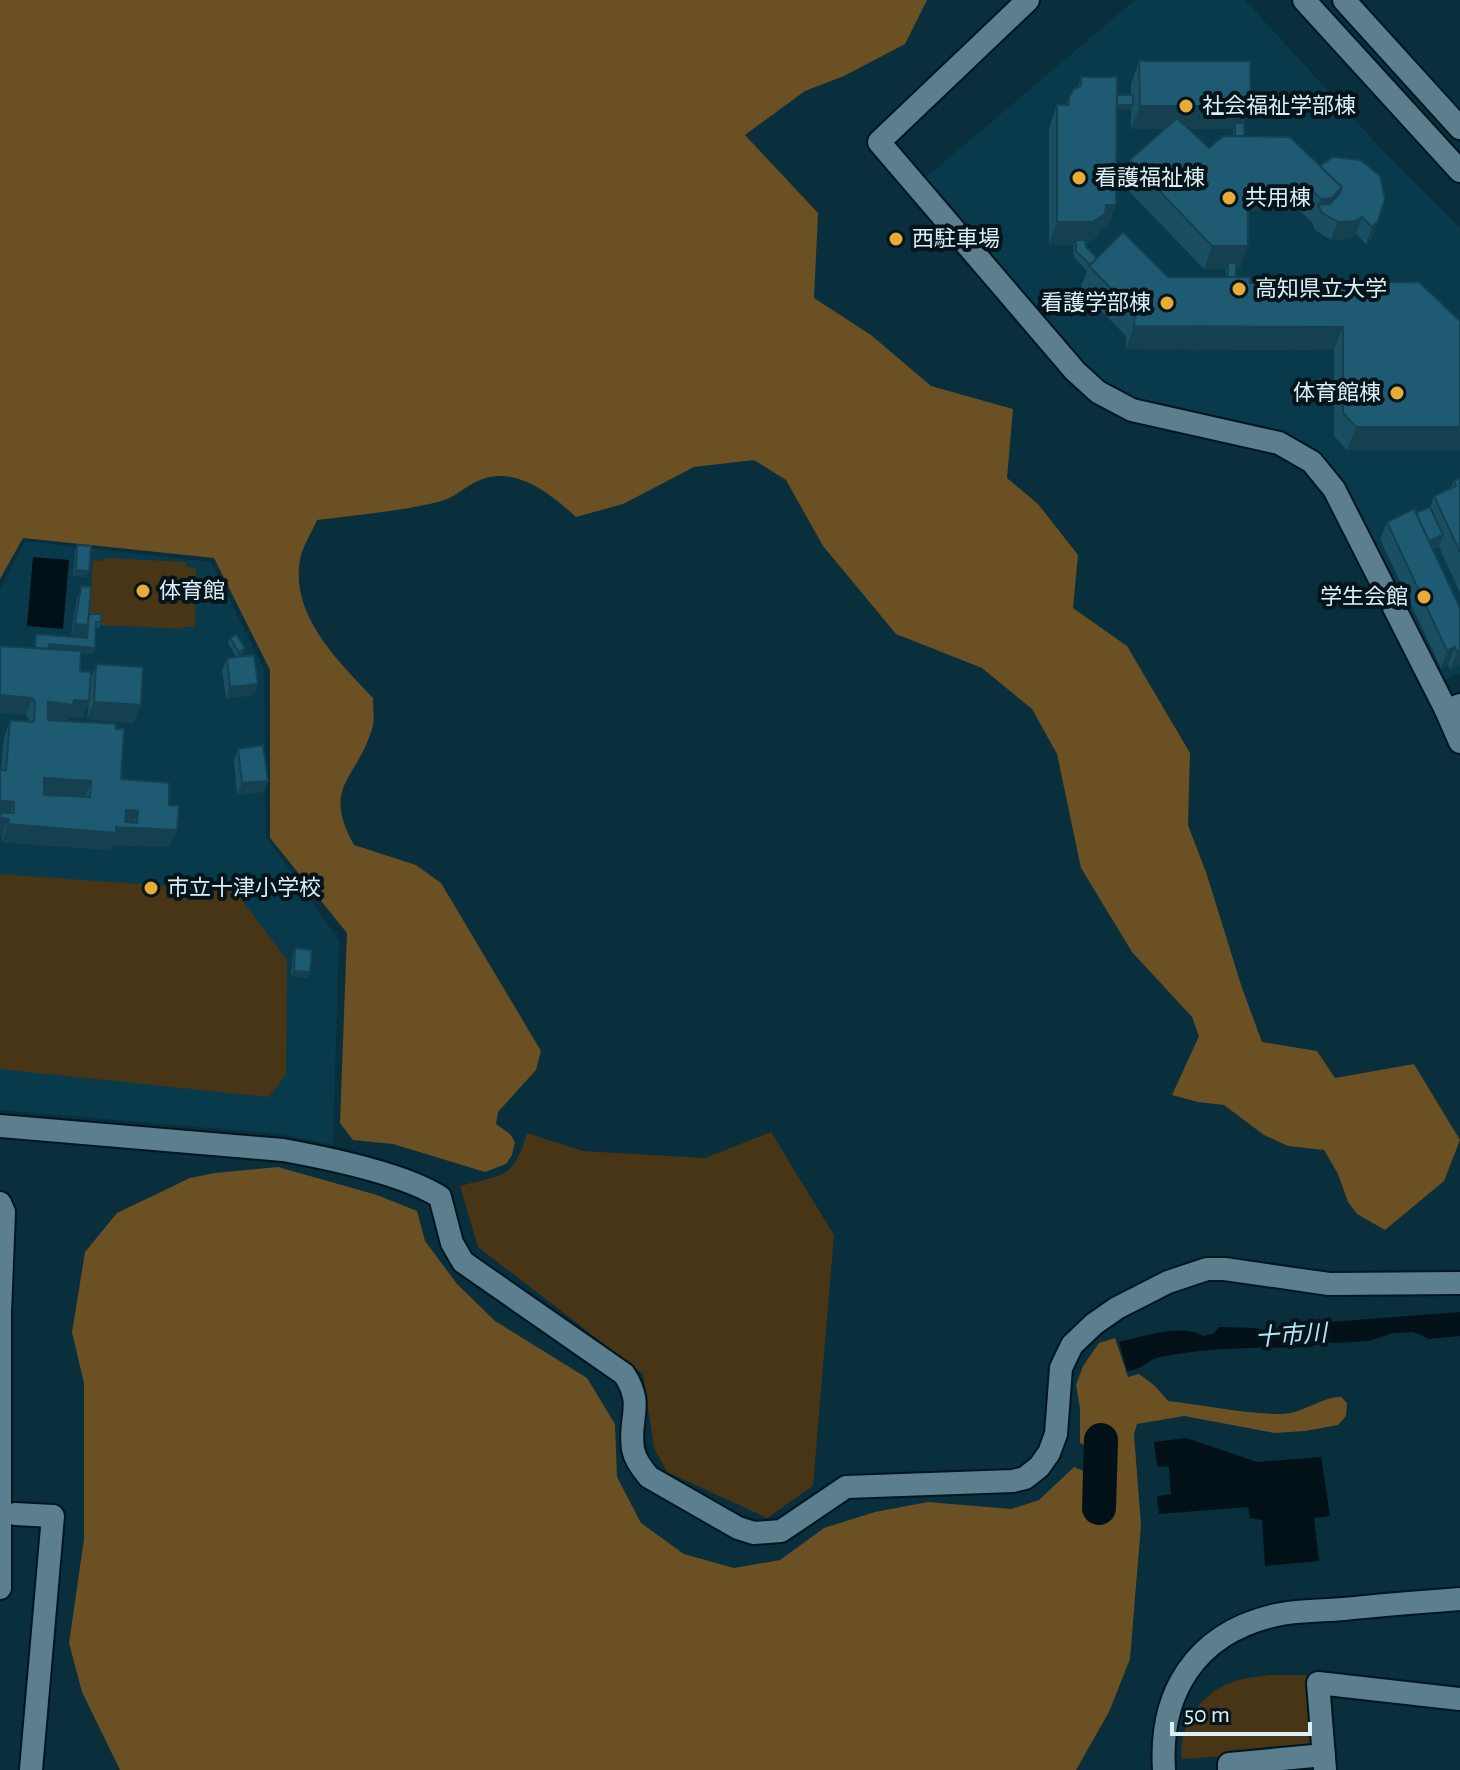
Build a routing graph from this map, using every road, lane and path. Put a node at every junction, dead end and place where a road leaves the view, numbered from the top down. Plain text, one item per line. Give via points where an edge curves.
1 (1028, 0) edge
2 (1304, 0) edge
3 (1344, 0) edge
4 (1460, 128) edge
5 (1460, 171) edge
6 (1453, 708) edge
7 (1460, 742) edge
8 (0, 1126) edge
9 (0, 1203) edge
10 (1460, 1283) edge
11 (0, 1313) edge
12 (1, 1425) edge
13 (0, 1485) edge
14 (15, 1514) dead end
15 (0, 1551) edge
16 (0, 1573) edge
17 (0, 1588) edge
18 (1460, 1599) edge
19 (1460, 1699) edge
20 (1324, 1763) edge
21 (31, 1770) edge
22 (1164, 1770) edge
23 (1229, 1770) edge

1 - 6 street via 879,142 1098,392 1132,410 1279,443 1312,462 1334,489
2 - 5 street
3 - 4 street
6 - 7 street
8 - 10 street via 283,1150 421,1185 440,1197 452,1243 463,1262 624,1374 636,1400 633,1449 649,1477 754,1533 781,1531 846,1487 1025,1478 1049,1453 1056,1434 1061,1368 1072,1345 1117,1308 1192,1273 1225,1269 1329,1284
9 - 11 street
11 - 12 street
12 - 13 street
13 - 15 street
14 - 21 street via 53,1516
15 - 16 street
16 - 17 street
18 - 22 street via 1275,1615 1218,1639 1198,1657 1170,1702
19 - 20 street via 1318,1683
20 - 23 street via 1229,1764

